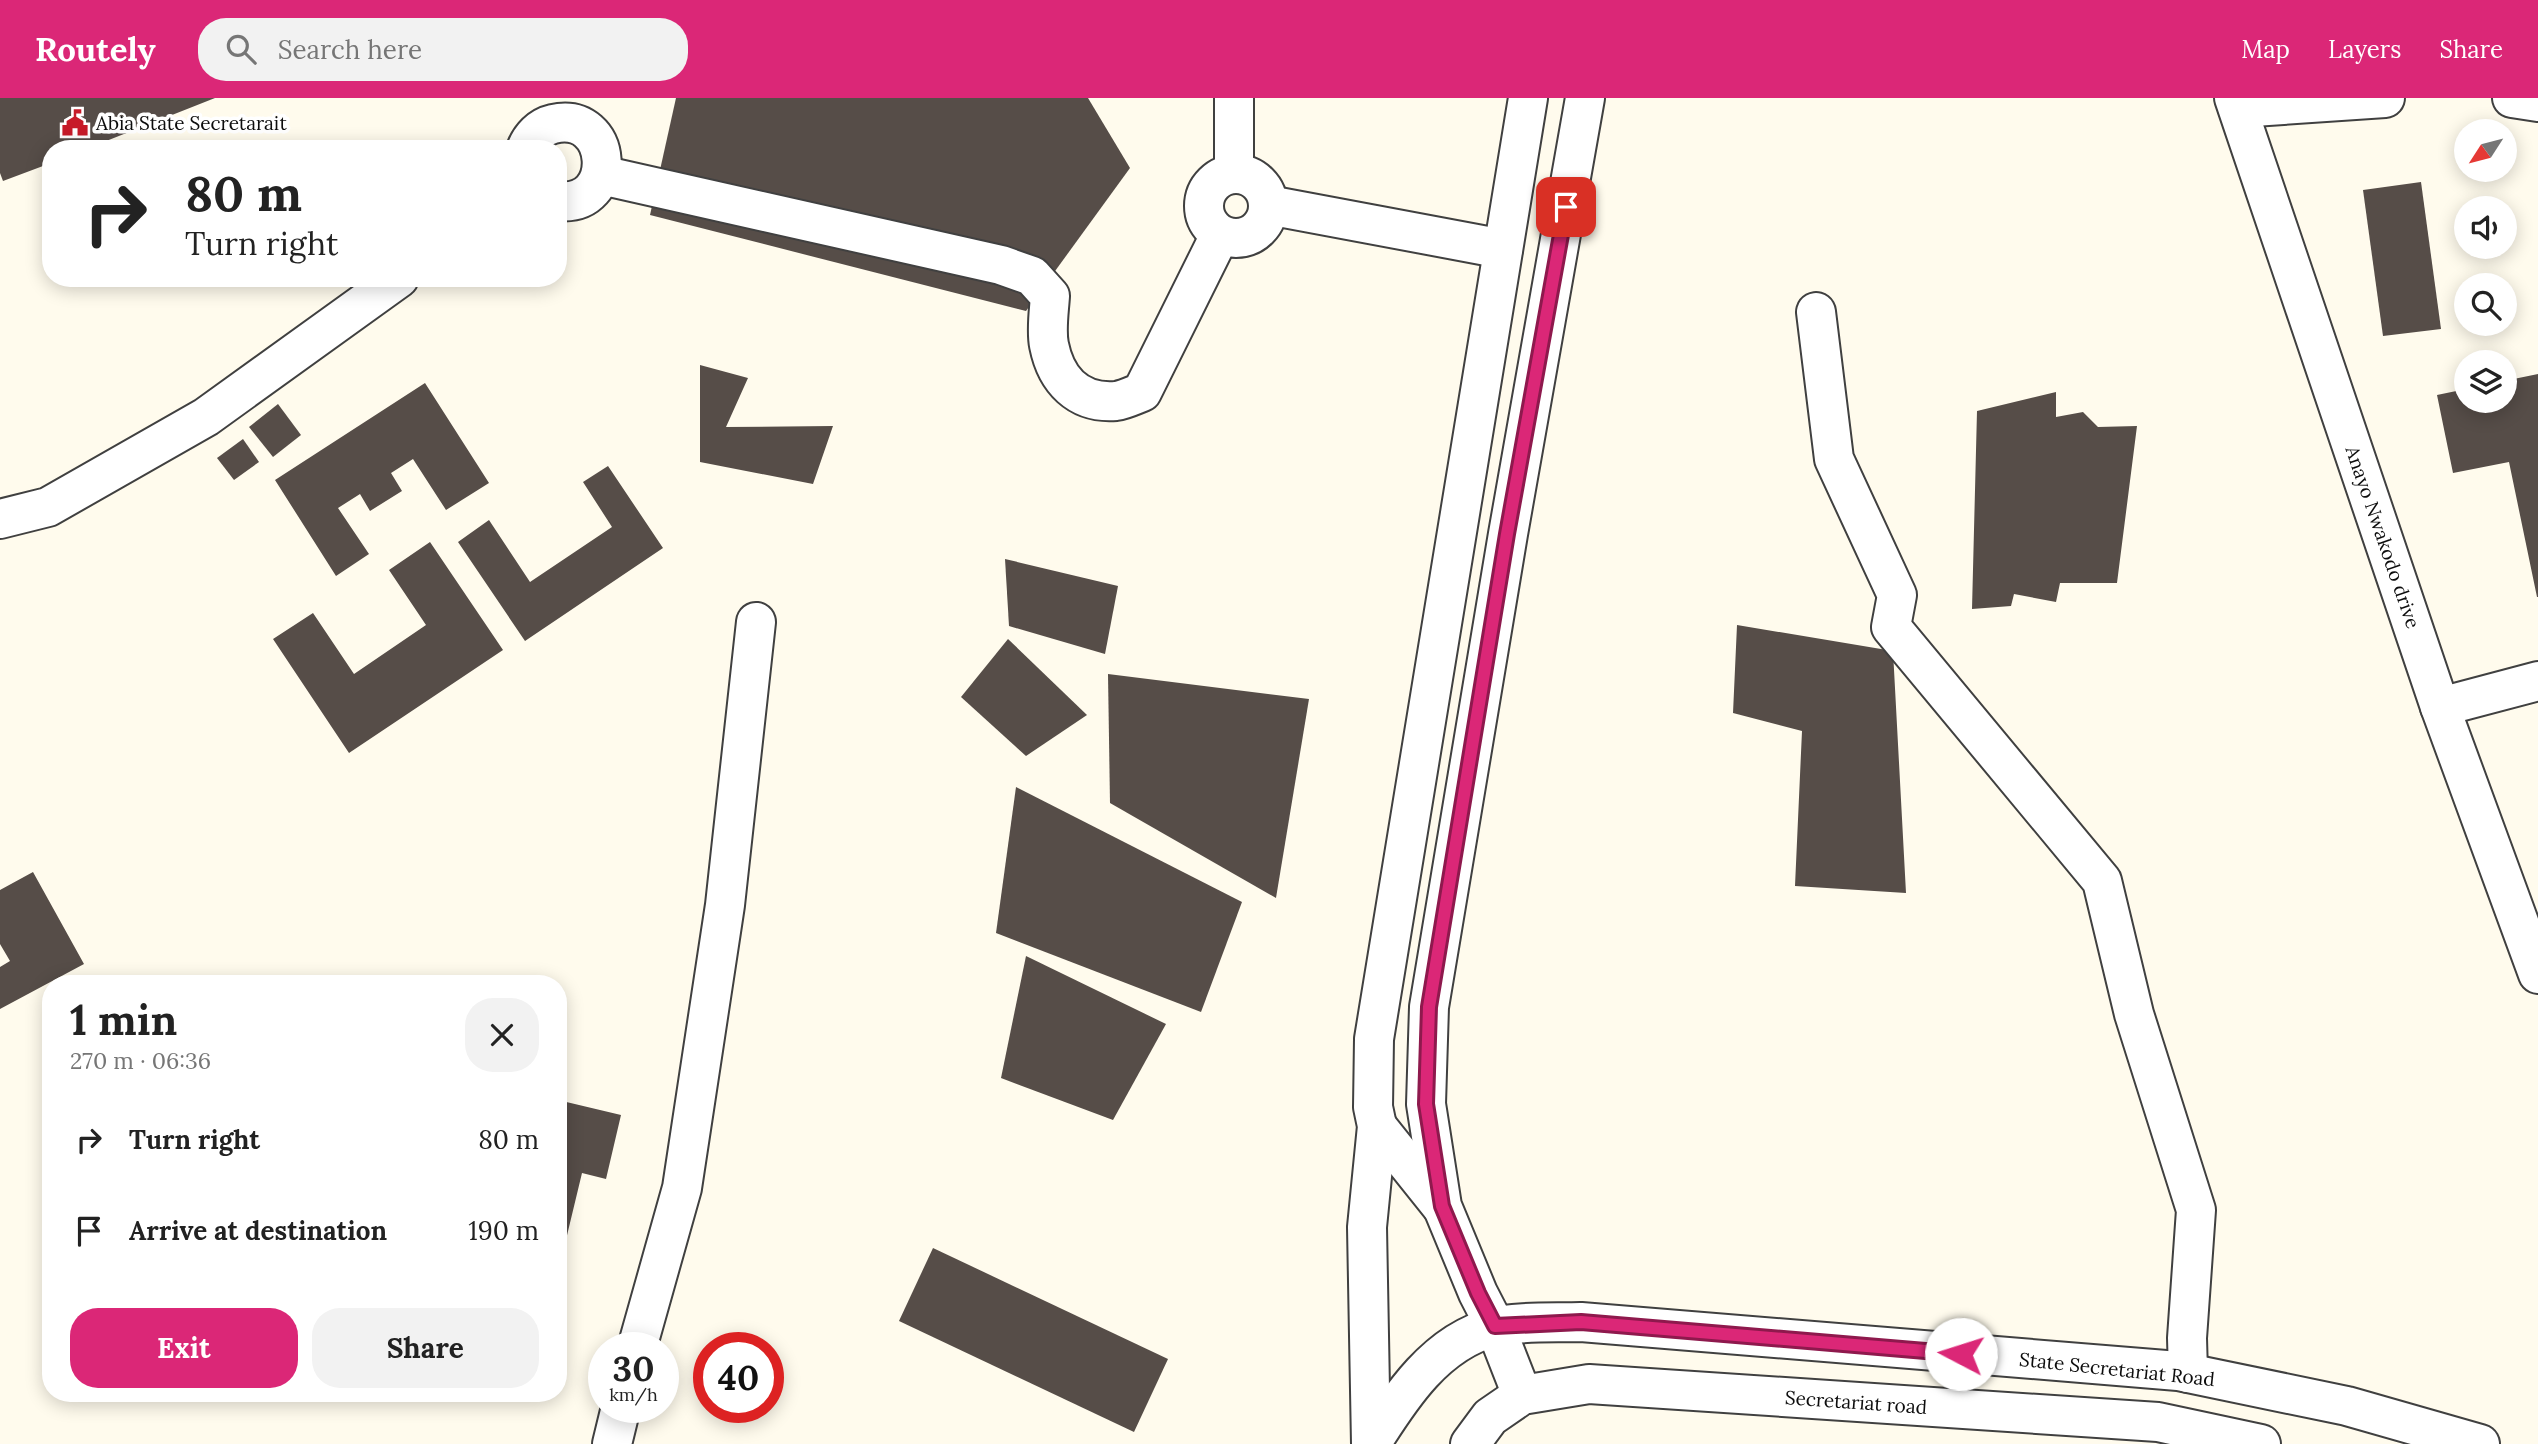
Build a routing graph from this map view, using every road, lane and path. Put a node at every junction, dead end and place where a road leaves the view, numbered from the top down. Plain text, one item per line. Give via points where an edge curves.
1 (1234, 98) edge
2 (1528, 98) edge
3 (1585, 98) edge
4 (2385, 98) edge
5 (2512, 98) edge
6 (2538, 102) edge
7 (2236, 103) edge
8 (559, 110) edge
9 (532, 140) edge
10 (1234, 174) junction
11 (601, 175) junction
12 (567, 201) edge
13 (1268, 205) junction
14 (1220, 235) junction
15 (1503, 249) junction
16 (386, 287) edge
17 (1816, 312) dead end
18 (0, 519) edge
19 (756, 622) dead end
20 (2538, 681) edge
21 (2440, 707) junction
22 (2538, 974) edge
23 (1377, 1126) junction
24 (1442, 1206) junction
25 (1495, 1326) junction
26 (642, 1332) edge
27 (2188, 1373) junction
28 (1522, 1395) junction
29 (617, 1423) edge
30 (612, 1444) edge
31 (1371, 1444) edge
32 (1471, 1444) edge
33 (2261, 1444) edge
34 (2480, 1444) edge

1 - 10 street
2 - 15 street
3 - 24 street via 1429,1007 1426,1104
4 - 7 street
5 - 6 street
7 - 21 street, Anayo Nwakodo drive
8 - 9 street
8 - 11 street via 595,139 601,150
10 - 13 street via 1250,177 1263,189
10 - 14 street via 1218,179 1207,191 1203,208 1208,223
11 - 12 street via 586,195
11 - 14 street via 1001,265 1032,276 1049,296 1048,343 1057,373 1074,392 1096,399 1118,401 1142,392
13 - 14 street via 1265,221 1253,234 1237,239
13 - 15 street
15 - 23 street via 1374,1038
16 - 18 street via 206,416 48,507
17 - 27 street via 1834,459 1897,595 1891,627 2102,881 2134,1014 2196,1210
19 - 26 street via 725,905 682,1188
20 - 21 street
21 - 22 street, Anayo Nwakodo drive
23 - 24 street
23 - 31 street via 1367,1227
24 - 25 street
25 - 27 street, State Secretariat Road via 1581,1322
25 - 28 street
25 - 31 street via 1448,1350 1420,1375
27 - 34 street, State Secretariat Road via 2347,1406
28 - 32 street, Secretariat road via 1490,1417
28 - 33 street, Secretariat road via 1588,1384 2158,1422
29 - 30 street

